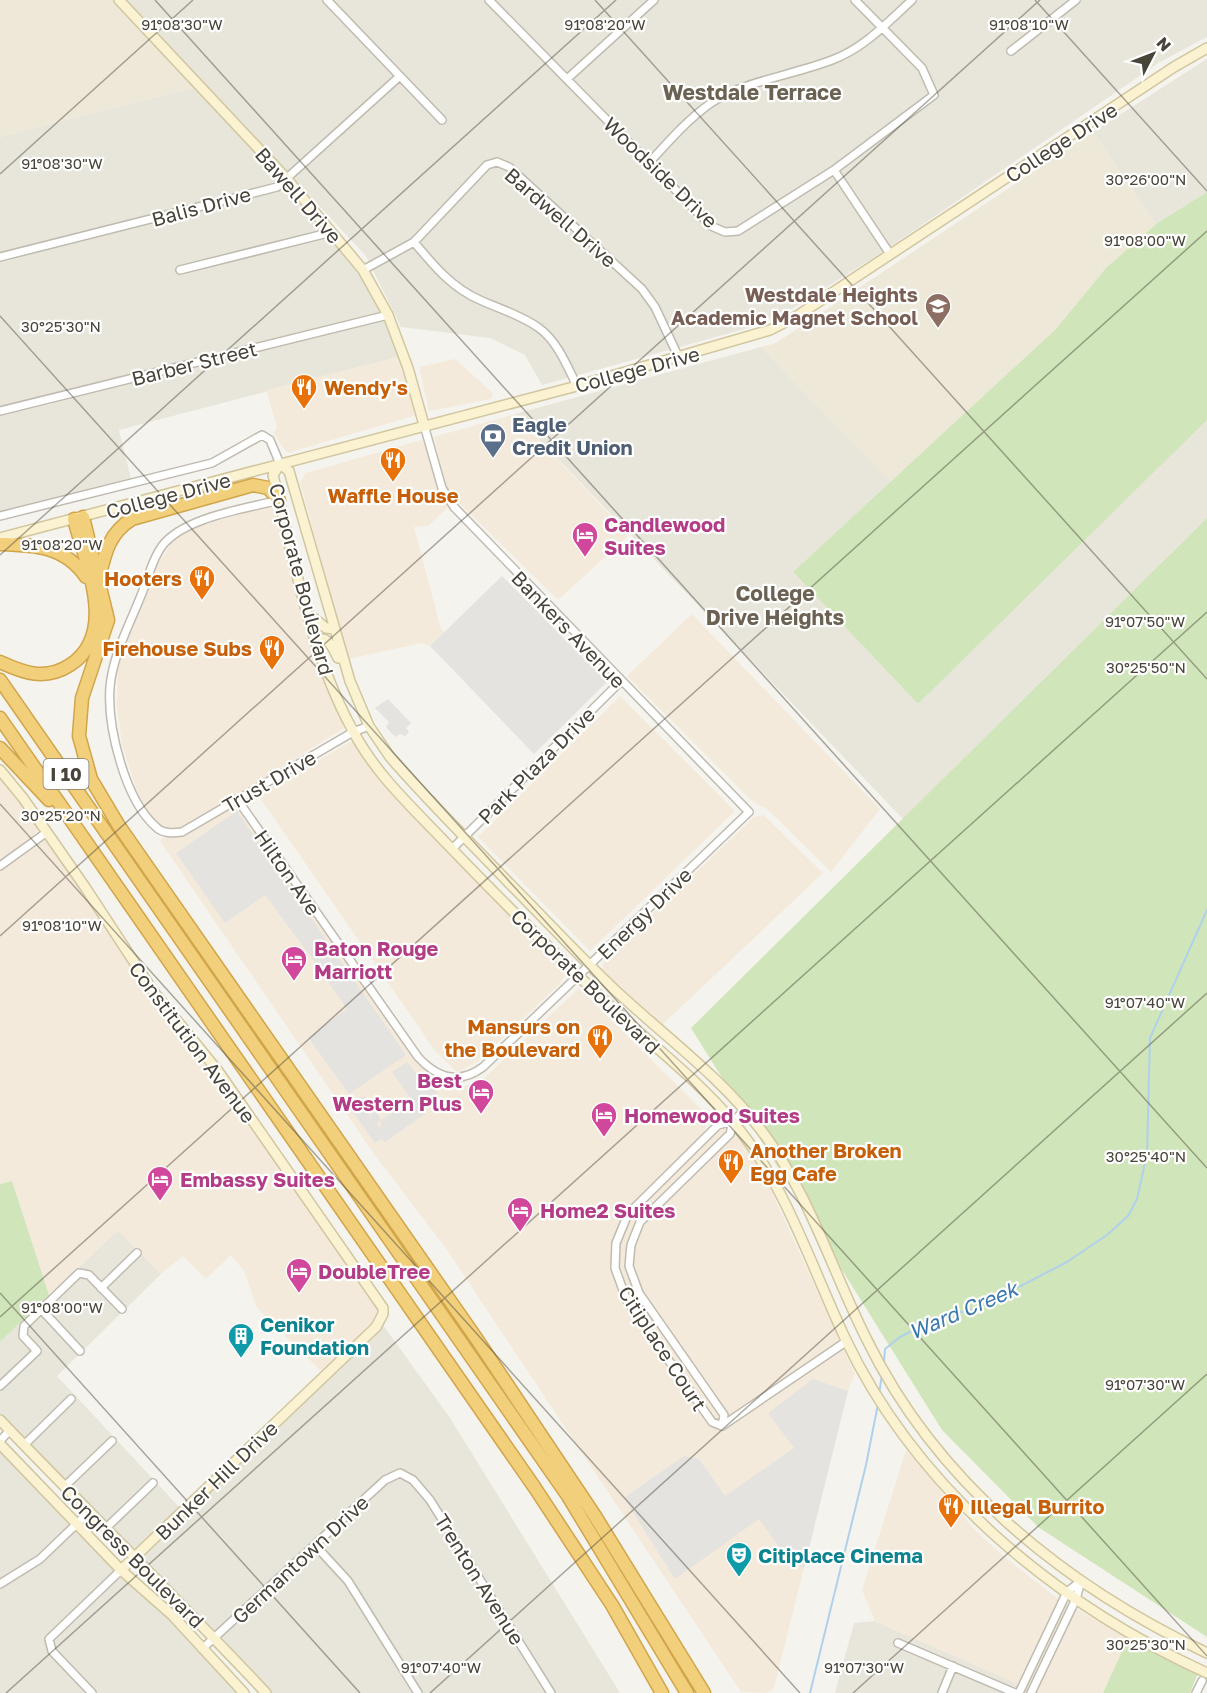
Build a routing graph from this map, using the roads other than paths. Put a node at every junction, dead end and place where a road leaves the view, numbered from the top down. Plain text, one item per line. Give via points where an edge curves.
1 (119, 0) edge
2 (327, 0) edge
3 (489, 0) edge
4 (654, 0) edge
5 (855, 0) edge
6 (912, 0) edge
7 (1077, 0) edge
8 (883, 27) junction
9 (1207, 48) edge
10 (1011, 51) dead end
11 (400, 76) junction
12 (567, 79) junction
13 (442, 120) dead end
14 (648, 164) junction
15 (834, 170) junction
16 (287, 179) junction
17 (332, 232) junction
18 (414, 242) junction
19 (890, 254) junction
20 (0, 256) edge
21 (180, 270) dead end
22 (363, 270) junction
23 (388, 315) junction
24 (679, 358) junction
25 (577, 386) junction
26 (0, 411) edge
27 (424, 425) junction
28 (280, 464) junction
29 (279, 500) junction
30 (0, 516) edge
31 (79, 518) junction
32 (0, 538) edge
33 (0, 544) edge
34 (294, 559) junction
35 (314, 560) junction
36 (95, 583) junction
37 (309, 614) junction
38 (334, 629) junction
39 (316, 640) junction
40 (0, 662) edge
41 (346, 668) junction
42 (0, 680) edge
43 (620, 682) junction
44 (0, 718) edge
45 (369, 726) junction
46 (353, 732) junction
47 (0, 748) edge
48 (366, 752) junction
49 (390, 757) junction
50 (0, 770) edge
51 (237, 799) junction
52 (749, 812) joint
53 (77, 829) junction
54 (47, 832) junction
55 (464, 837) junction
56 (452, 849) junction
57 (0, 866) edge
58 (526, 900) junction
59 (503, 901) junction
60 (590, 965) junction
61 (578, 976) junction
62 (454, 1078) joint
63 (745, 1110) junction
64 (733, 1121) junction
65 (670, 1171) junction
66 (680, 1182) junction
67 (620, 1232) junction
68 (634, 1236) junction
69 (137, 1253) dead end
70 (101, 1288) junction
71 (637, 1288) junction
72 (624, 1294) junction
73 (40, 1309) junction
74 (122, 1310) dead end
75 (383, 1314) joint
76 (847, 1341) junction
77 (80, 1351) dead end
78 (683, 1354) junction
79 (672, 1362) junction
80 (0, 1386) edge
81 (71, 1399) dead end
82 (0, 1420) edge
83 (722, 1426) junction
84 (10, 1430) junction
85 (112, 1441) dead end
86 (0, 1442) edge
87 (24, 1445) junction
88 (400, 1473) joint
89 (153, 1483) dead end
90 (64, 1487) junction
91 (89, 1512) junction
92 (77, 1524) junction
93 (105, 1529) junction
94 (315, 1545) junction
95 (133, 1559) junction
96 (121, 1570) junction
97 (1081, 1581) junction
98 (0, 1584) edge
99 (1067, 1592) junction
100 (1076, 1599) junction
101 (215, 1638) junction
102 (898, 1643) dead end
103 (202, 1650) junction
104 (1207, 1653) edge
105 (953, 1666) junction
106 (1204, 1677) edge
107 (92, 1693) edge
108 (244, 1693) edge
109 (266, 1693) edge
110 (418, 1693) edge
111 (551, 1693) edge
112 (662, 1693) edge
113 (687, 1693) edge
114 (704, 1693) edge
115 (942, 1693) edge
116 (1017, 1693) edge
117 (1031, 1693) edge
118 (1196, 1693) edge

1 - 16 street, Bawell Drive
2 - 11 street
3 - 12 street, Woodside Drive
4 - 12 street
5 - 8 street
6 - 8 street
7 - 10 street
8 - 14 street via 860,47 833,60 712,102
8 - 15 street, Woodside Drive via 922,68 934,95
9 - 19 street, College Drive
11 - 13 street
11 - 16 street, Balis Drive
12 - 14 street, Woodside Drive
14 - 15 street, Woodside Drive via 711,226 725,232 738,231
15 - 19 street
16 - 17 street, Bawell Drive
16 - 20 street, Balis Drive via 266,190
17 - 21 street
17 - 22 street, Bawell Drive
18 - 22 street, Bardwell Drive
18 - 24 street, Bardwell Drive via 487,165 497,162 509,167 642,289
18 - 25 street via 440,273 460,289 541,329 556,346
19 - 24 street, College Drive via 770,330
22 - 23 street, Bawell Drive
23 - 26 street, Barber Street
23 - 27 street, Bawell Drive
24 - 25 street, College Drive
25 - 27 street, College Drive
27 - 28 street, College Drive
27 - 43 street, Bankers Avenue via 442,488 453,507
28 - 29 street, Corporate Boulevard via 273,475
28 - 30 street via 270,440 262,435 212,463
28 - 31 street, College Drive
28 - 35 street, Corporate Boulevard via 289,471
29 - 34 street, Corporate Boulevard
29 - 36 highway via 268,488 253,485 132,519 118,529 107,546
29 - 51 street, Trust Drive via 195,522 162,545 116,659 110,686 118,757 156,828 182,832
31 - 32 street, College Drive
31 - 36 highway
33 - 36 highway via 42,546 58,551
34 - 35 street
34 - 37 street, Corporate Boulevard
35 - 38 street, Corporate Boulevard
36 - 40 highway via 95,627 87,647 72,663 37,674 20,672
36 - 114 highway via 108,613 108,627 84,690 79,722 91,779 125,835 553,1453
37 - 38 street via 326,628
37 - 39 street, Corporate Boulevard
38 - 41 street, Corporate Boulevard
39 - 41 street via 328,641
39 - 46 street, Corporate Boulevard via 332,690
41 - 45 street, Corporate Boulevard
42 - 113 highway, I 10 via 568,1496
43 - 52 street, Bankers Avenue
43 - 55 street, Park Plaza Drive
44 - 53 highway, I 10
45 - 46 street, Trust Drive
45 - 49 street, Corporate Boulevard
46 - 48 street, Corporate Boulevard
46 - 51 street, Trust Drive
47 - 53 highway
48 - 49 street via 375,750
48 - 56 street, Corporate Boulevard via 393,788
49 - 55 street, Corporate Boulevard
50 - 54 street, Constitution Avenue
51 - 62 street, Hilton Ave via 418,1057 434,1073
52 - 60 street, Energy Drive
53 - 112 highway, I 10 via 535,1488 612,1605
54 - 57 street
54 - 75 street, Constitution Avenue via 147,982 218,1071 378,1300
55 - 56 street, Park Plaza Drive
55 - 58 street, Corporate Boulevard
56 - 59 street, Corporate Boulevard
58 - 59 street via 509,897
58 - 60 street, Corporate Boulevard
59 - 61 street, Corporate Boulevard
60 - 61 street, Energy Drive
60 - 63 street, Corporate Boulevard
61 - 62 street, Energy Drive via 483,1067
61 - 64 street, Corporate Boulevard via 700,1086
63 - 64 street, Citiplace Court
63 - 97 street, Corporate Boulevard via 783,1162 905,1410 937,1451 1004,1521
64 - 65 street, Citiplace Court via 718,1125
64 - 66 street, Citiplace Court via 730,1134
64 - 76 street, Corporate Boulevard via 772,1179
65 - 66 street
65 - 67 street, Citiplace Court via 628,1214
66 - 68 street, Citiplace Court via 640,1222
67 - 68 street
67 - 72 street, Citiplace Court via 615,1268
68 - 71 street, Citiplace Court via 629,1266
69 - 70 street
70 - 73 street via 86,1273 80,1273
70 - 74 street
71 - 72 street
71 - 78 street, Citiplace Court
72 - 79 street, Citiplace Court
73 - 77 street
73 - 80 street via 22,1329 36,1351
75 - 95 street, Bunker Hill Drive via 376,1327
76 - 83 street
76 - 99 street, Corporate Boulevard via 903,1436 964,1506
78 - 79 street
78 - 83 street, Citiplace Court via 724,1415
79 - 83 street, Citiplace Court via 712,1422
81 - 87 street
82 - 84 street, Congress Boulevard
84 - 86 street
84 - 87 street, Congress Boulevard
85 - 90 street
86 - 92 street, Congress Boulevard
87 - 90 street, Congress Boulevard
88 - 94 street, Germantown Drive via 385,1480
88 - 111 street, Trenton Avenue via 413,1480 430,1500
89 - 93 street
90 - 91 street, Congress Boulevard
91 - 92 street
91 - 93 street, Congress Boulevard
92 - 96 street, Congress Boulevard
92 - 98 street via 31,1566
93 - 95 street, Congress Boulevard
94 - 101 street, Germantown Drive
94 - 110 street via 348,1581
95 - 96 street, Bunker Hill Drive
95 - 101 street, Congress Boulevard via 177,1597
96 - 103 street, Congress Boulevard via 172,1615
96 - 107 street, Bunker Hill Drive via 49,1639
97 - 99 street
97 - 100 street
97 - 104 street, Corporate Boulevard via 1125,1610
99 - 100 street, Corporate Boulevard
99 - 116 street
100 - 106 street, Corporate Boulevard
100 - 117 street
101 - 103 street, Germantown Drive
101 - 109 street, Congress Boulevard
102 - 105 street
103 - 108 street, Congress Boulevard
105 - 115 street
105 - 116 street
106 - 118 street

